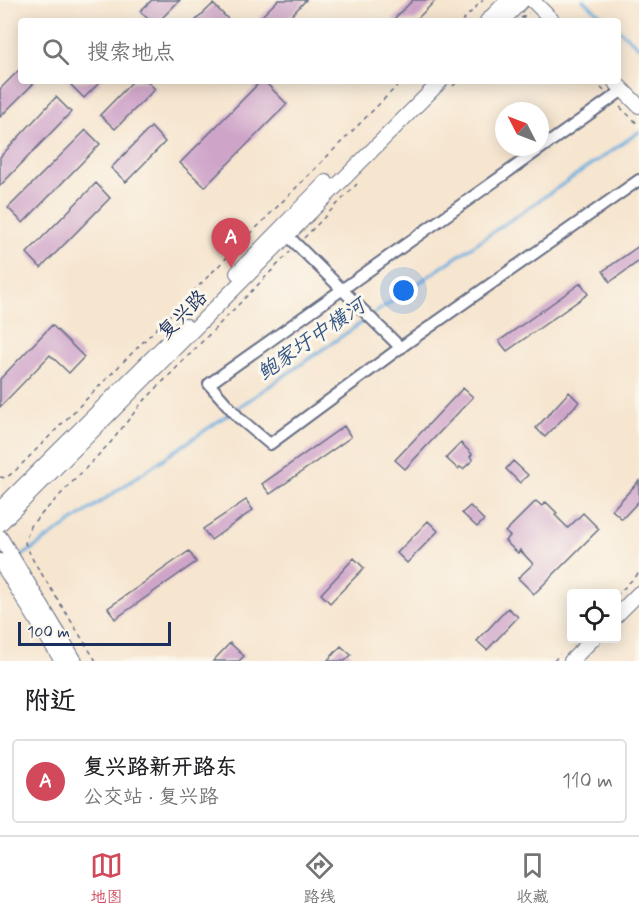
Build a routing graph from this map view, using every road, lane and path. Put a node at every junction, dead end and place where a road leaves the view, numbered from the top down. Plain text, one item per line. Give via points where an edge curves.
1 (483, 0) edge
2 (508, 0) edge
3 (523, 0) edge
4 (532, 0) edge
5 (465, 18) edge
6 (491, 18) edge
7 (504, 18) edge
8 (550, 18) edge
9 (399, 84) edge
10 (425, 84) edge
11 (445, 85) edge
12 (618, 86) edge
13 (633, 109) edge
14 (639, 125) edge
15 (639, 180) edge
16 (358, 182) dead end
17 (289, 235) junction
18 (292, 250) dead end
19 (341, 290) junction
20 (401, 348) junction
21 (0, 477) edge
22 (0, 509) edge
23 (0, 524) edge
24 (0, 537) edge
25 (5, 561) edge
26 (639, 573) edge
27 (16, 575) junction
28 (621, 591) edge
29 (639, 593) edge
30 (621, 611) edge
31 (590, 643) edge
32 (62, 661) edge
33 (75, 661) edge
34 (96, 661) edge
35 (571, 661) edge

1 - 5 path
2 - 6 street
3 - 7 street
4 - 8 street
9 - 21 path via 16,470 6,478
10 - 17 street, 复兴路
11 - 17 street, 复兴路
12 - 13 street
12 - 19 street
13 - 14 path
15 - 20 street
16 - 17 path
17 - 19 street
17 - 22 street, 复兴路
17 - 23 street, 复兴路
18 - 34 path via 141,404 111,442 30,525 25,543 33,560
19 - 20 street
19 - 20 street via 209,384 240,418 270,444
24 - 25 street
25 - 27 street
26 - 28 path
27 - 32 street
27 - 33 street
29 - 30 street
31 - 35 street

